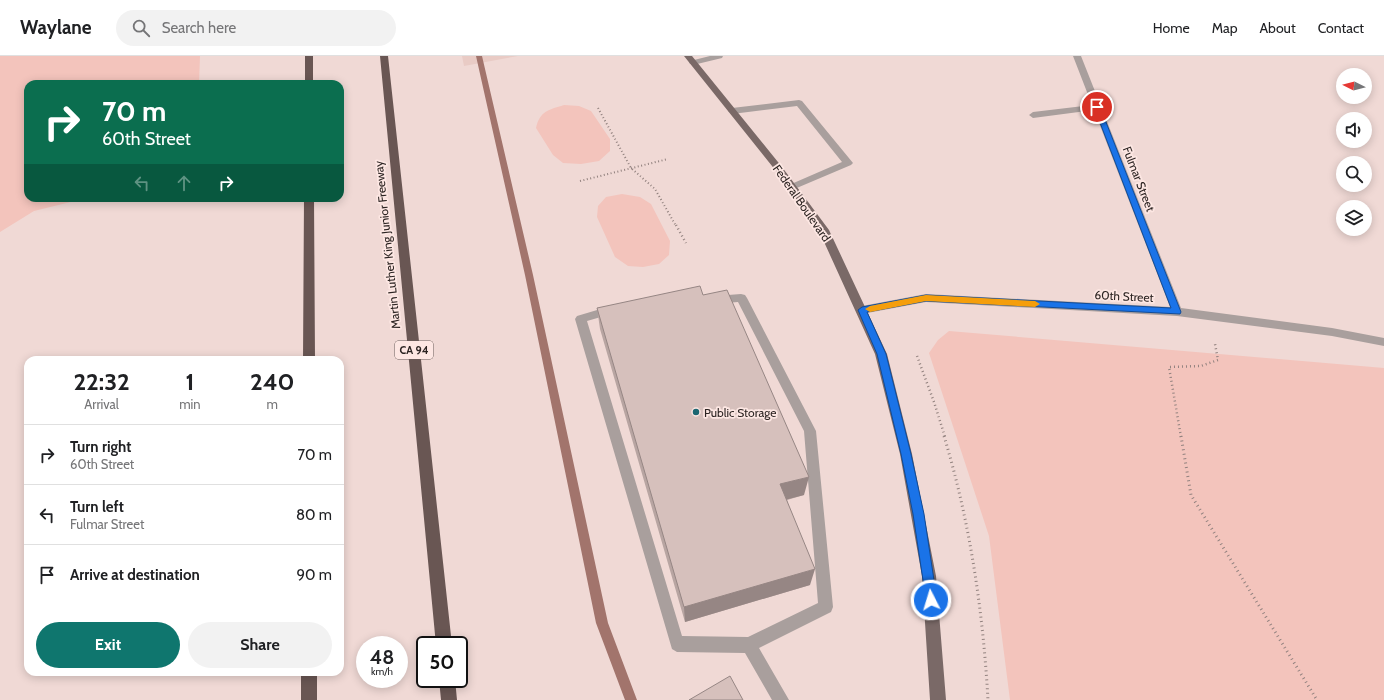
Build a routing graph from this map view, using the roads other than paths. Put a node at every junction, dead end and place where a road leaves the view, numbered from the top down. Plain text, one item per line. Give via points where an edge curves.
1 (309, 56) edge
2 (384, 56) edge
3 (719, 56) edge
4 (1077, 56) edge
5 (691, 59) edge
6 (309, 80) edge
7 (1097, 107) junction
8 (732, 111) junction
9 (1033, 114) dead end
10 (792, 187) junction
11 (309, 202) edge
12 (703, 300) edge
13 (628, 305) edge
14 (862, 310) junction
15 (1177, 312) junction
16 (1384, 342) edge
17 (309, 356) edge
18 (443, 636) edge
19 (749, 645) junction
20 (309, 676) edge
21 (448, 688) edge
22 (309, 700) edge
23 (449, 700) edge
24 (781, 700) edge
25 (938, 700) edge

1 - 6 highway
2 - 18 highway, Martin Luther King Junior Freeway / CA 94
3 - 5 street
4 - 7 street, Fulmar Street
5 - 8 main road, Federal Boulevard
7 - 9 street
7 - 15 street, Fulmar Street
8 - 10 main road, Federal Boulevard
8 - 10 street via 799,103 848,164
10 - 14 main road, Federal Boulevard via 825,232
11 - 17 highway
12 - 19 street via 741,298 810,431 826,607
13 - 19 street via 581,319 677,644
14 - 15 street, 60th Street via 926,298
14 - 25 main road, Federal Boulevard via 881,354 918,514 930,587
15 - 16 street, 60th Street via 1332,332
19 - 24 street
20 - 22 highway
21 - 23 highway

